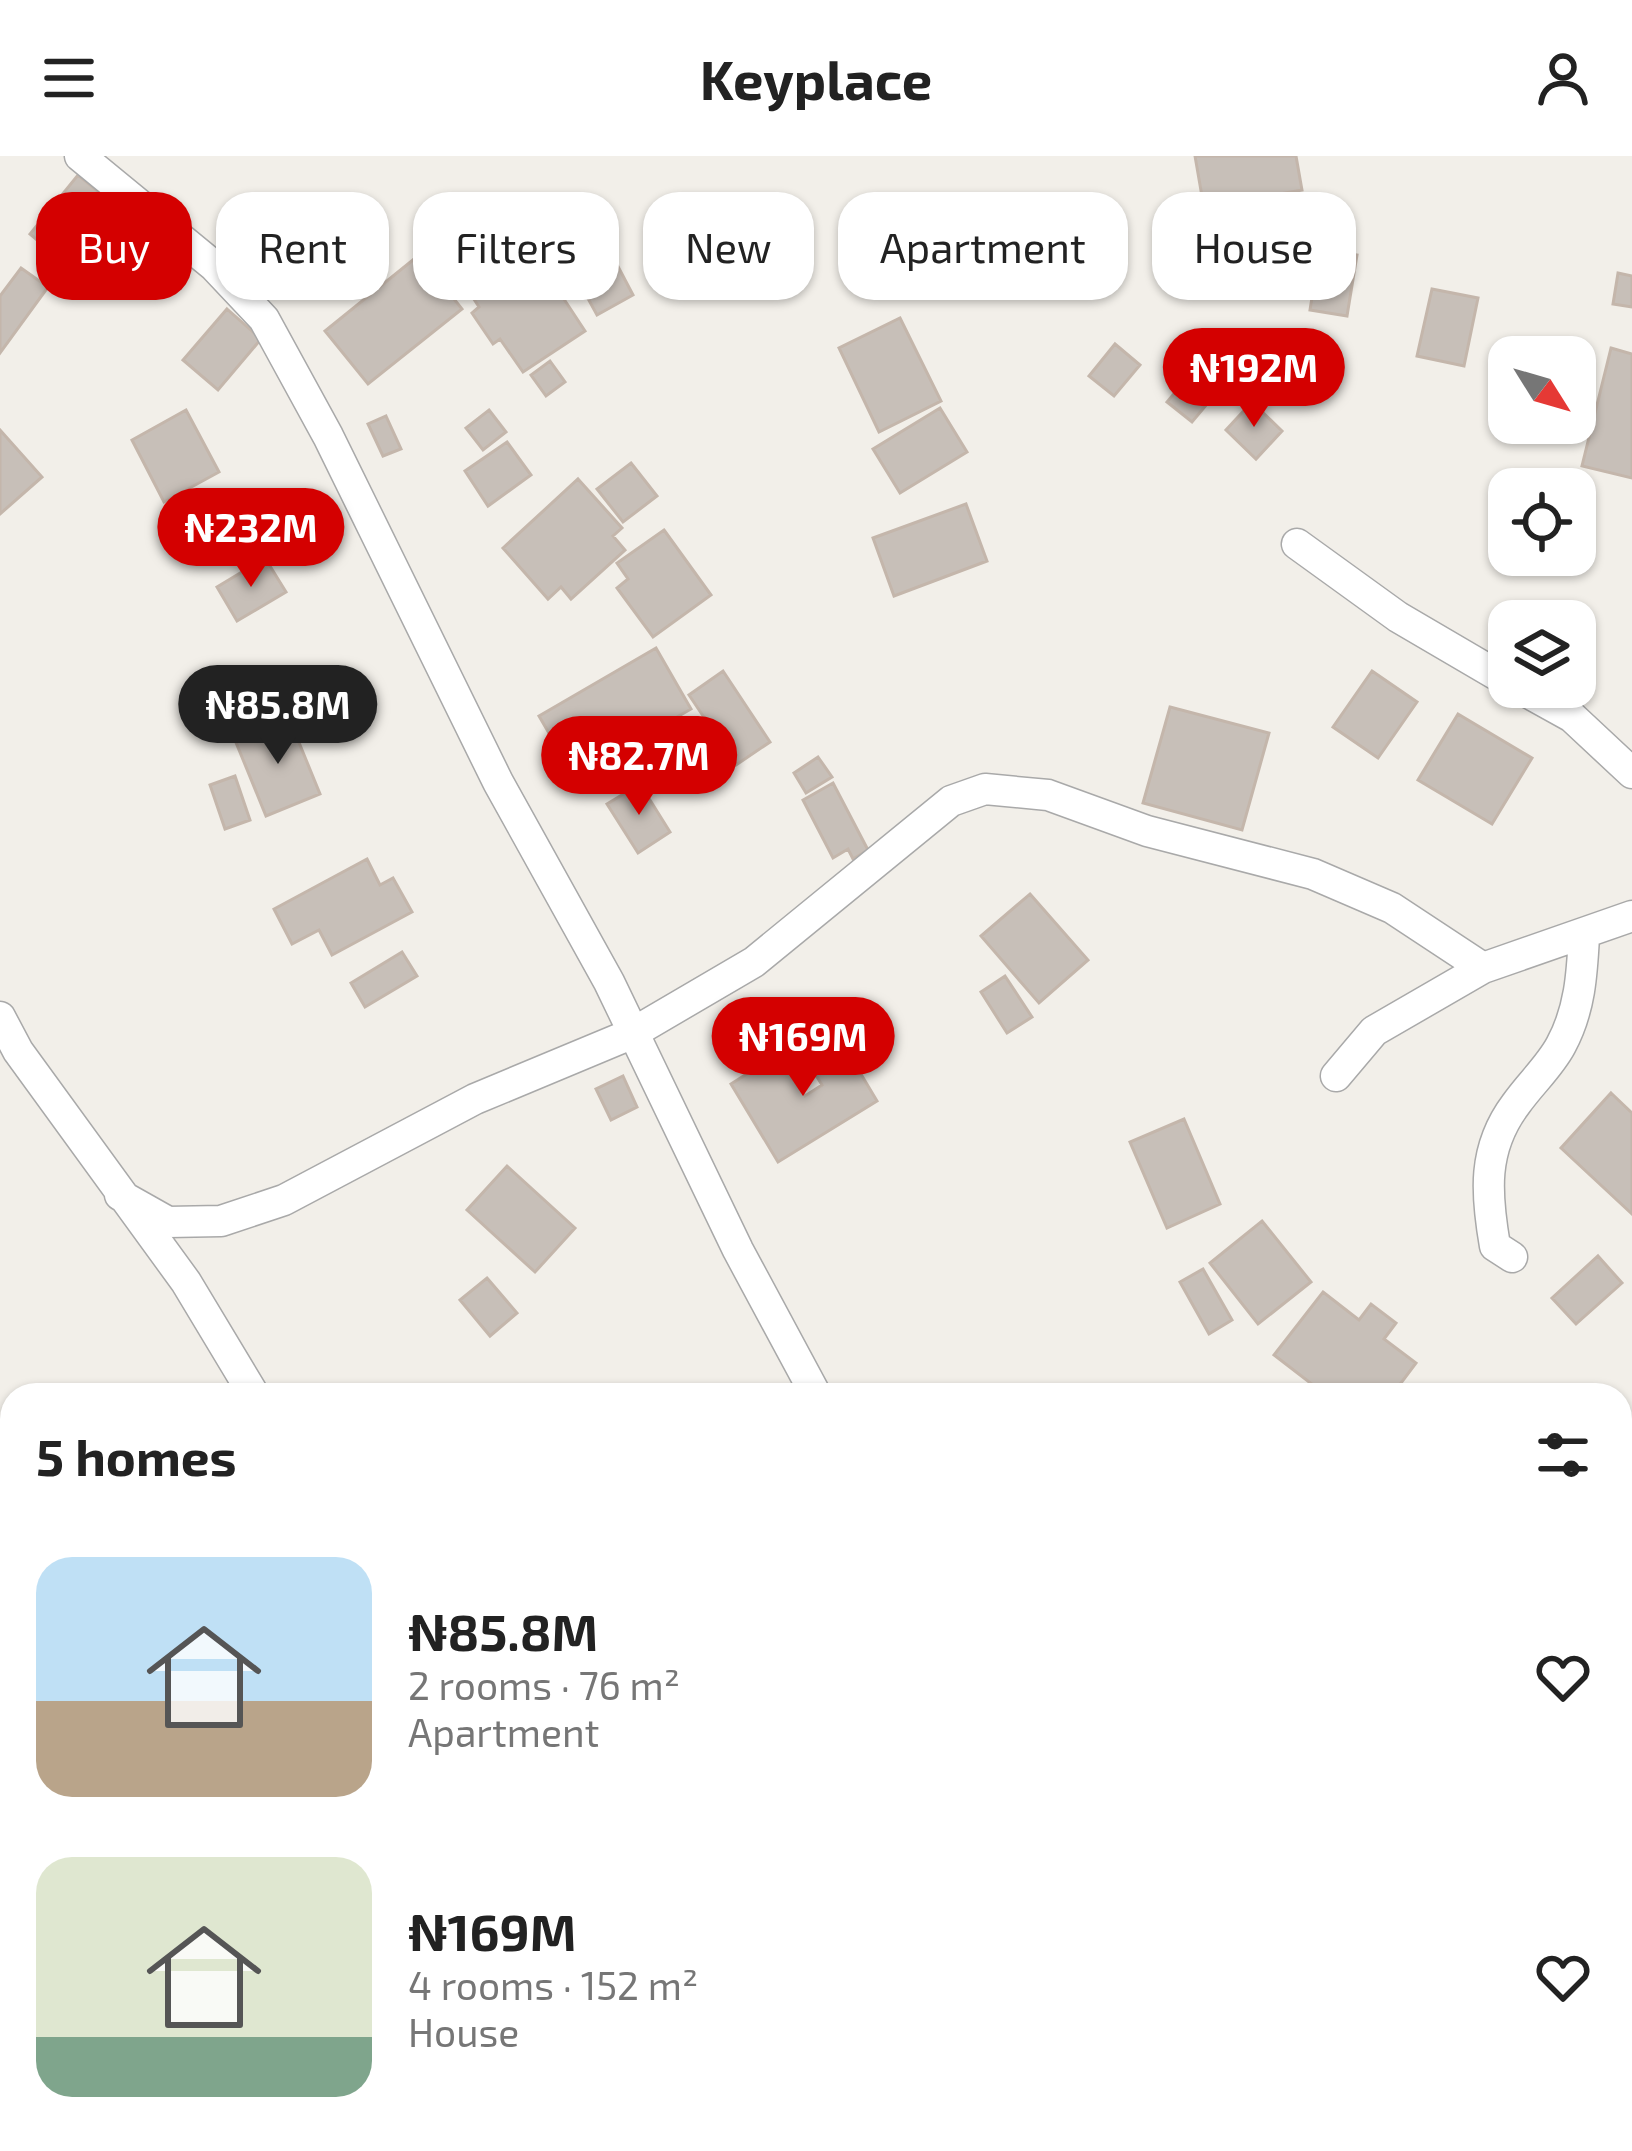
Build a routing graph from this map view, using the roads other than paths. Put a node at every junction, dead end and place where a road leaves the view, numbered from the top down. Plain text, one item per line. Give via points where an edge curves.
1 (80, 156) edge
2 (1297, 544) dead end
3 (1488, 670) edge
4 (1556, 708) edge
5 (1632, 773) edge
6 (1632, 916) edge
7 (1584, 936) junction
8 (1483, 968) junction
9 (0, 1017) edge
10 (631, 1034) junction
11 (1336, 1076) dead end
12 (120, 1196) junction
13 (1512, 1257) dead end
14 (247, 1383) edge
15 (810, 1383) edge

1 - 10 street via 214,266 264,319
2 - 3 street
4 - 5 street
6 - 7 street
7 - 8 street
7 - 13 street via 1575,1014 1491,1148 1486,1195 1496,1246
8 - 10 street via 1392,908 1313,874 1048,795 985,789 951,801 754,962
8 - 11 street via 1374,1031
9 - 12 street
10 - 12 street via 475,1099 284,1200 221,1221 169,1222
10 - 15 street
12 - 14 street via 186,1282

